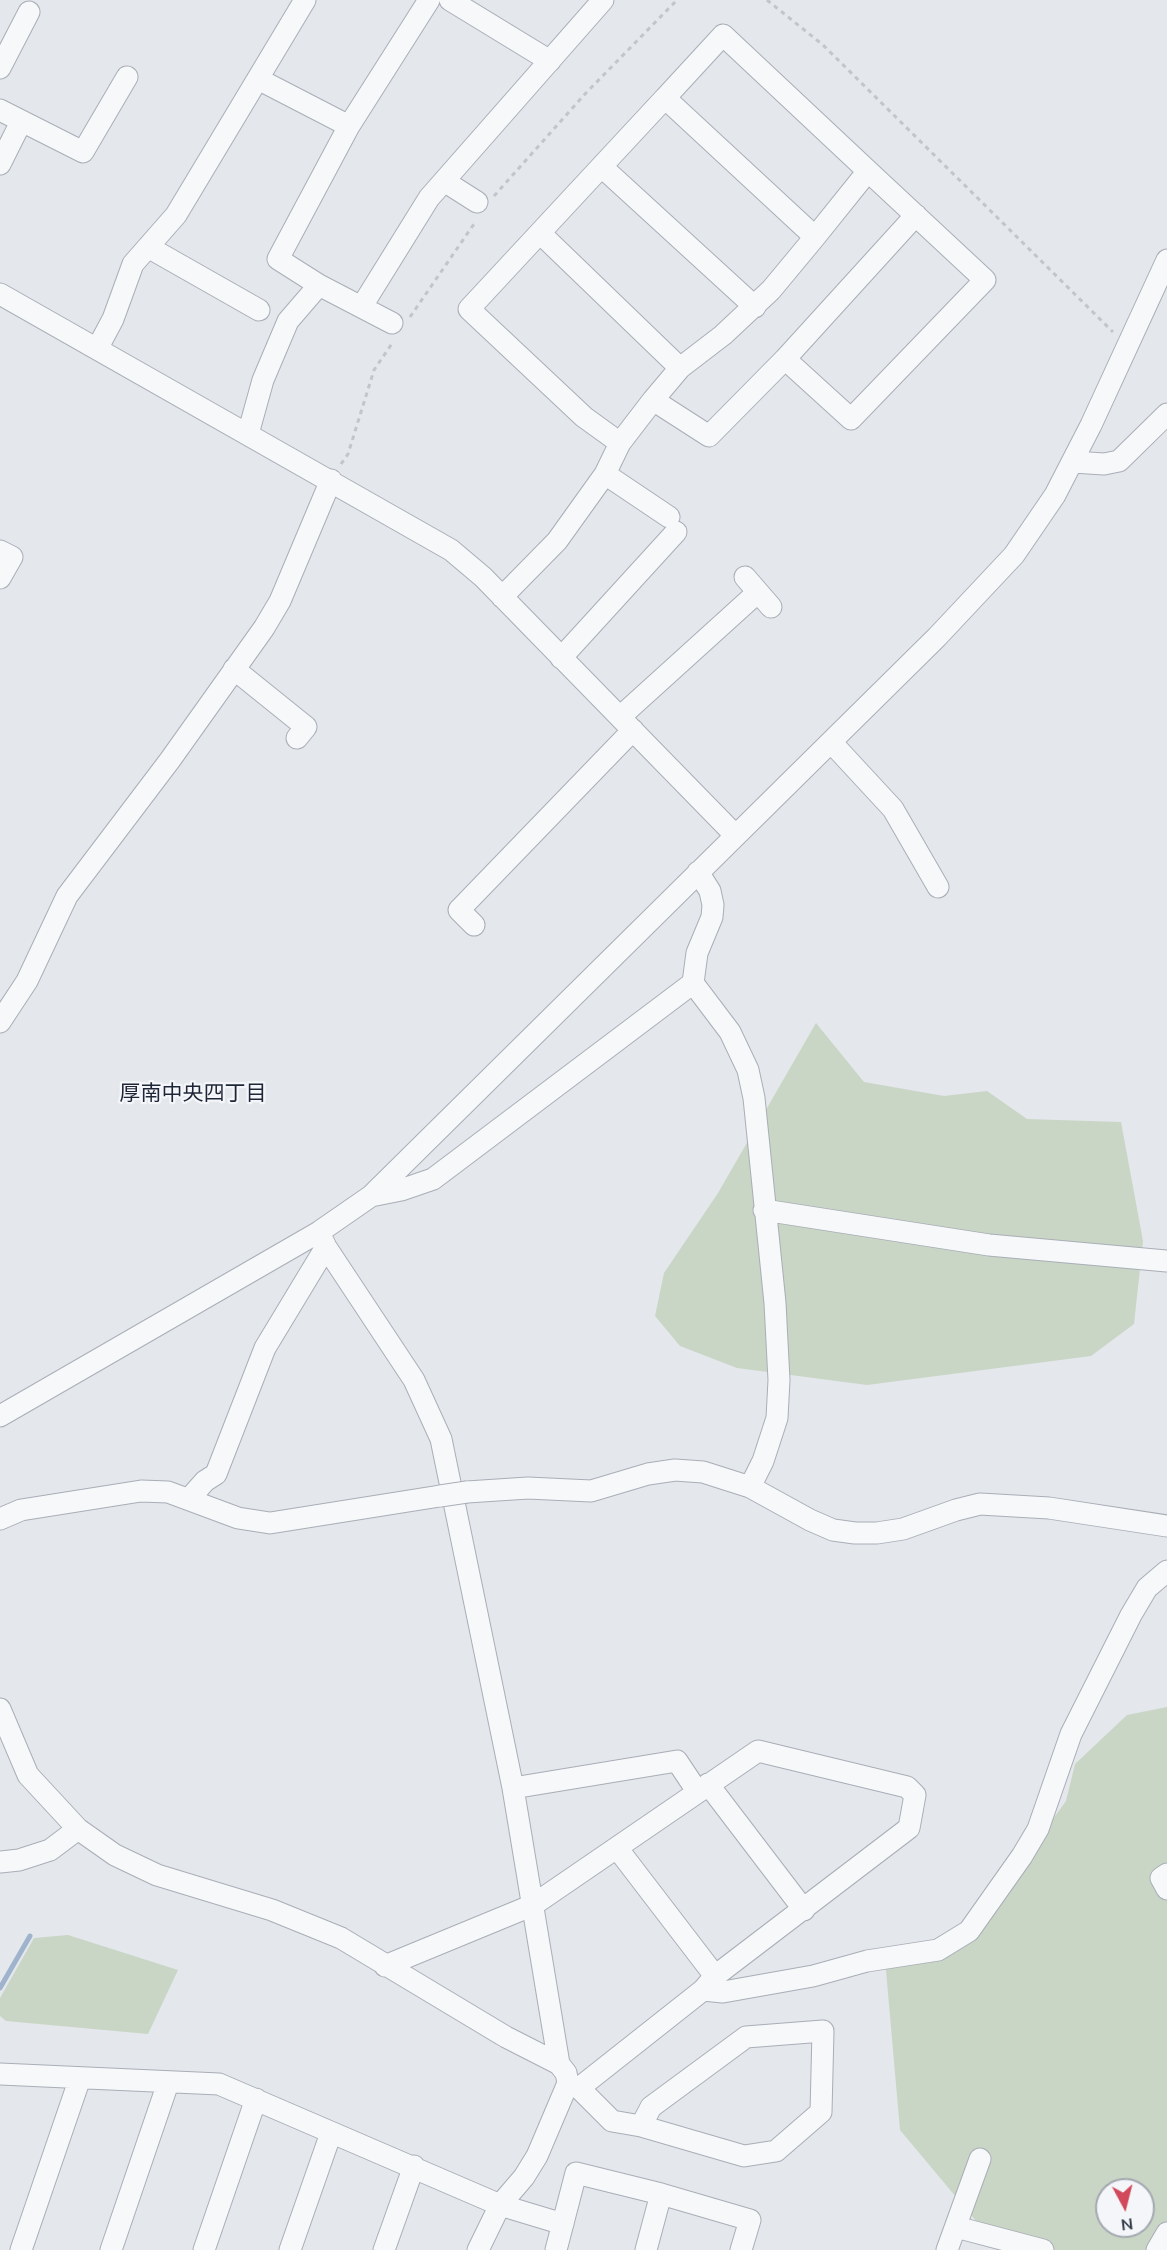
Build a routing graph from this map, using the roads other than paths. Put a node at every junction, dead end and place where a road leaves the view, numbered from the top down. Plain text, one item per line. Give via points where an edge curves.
1 (305, 0) edge
2 (429, 0) edge
3 (450, 0) edge
4 (603, 0) edge
5 (29, 12) dead end
6 (550, 61) junction
7 (0, 68) edge
8 (127, 77) dead end
9 (258, 79) junction
10 (665, 98) junction
11 (0, 110) edge
12 (21, 123) junction
13 (349, 126) junction
14 (0, 164) edge
15 (602, 167) junction
16 (868, 171) junction
17 (444, 182) junction
18 (481, 208) road end
19 (916, 215) junction
20 (540, 234) junction
21 (815, 237) junction
22 (148, 247) junction
23 (1167, 260) edge
24 (319, 285) junction
25 (0, 294) edge
26 (362, 306) junction
27 (756, 307) junction
28 (259, 310) dead end
29 (397, 329) road end
30 (97, 349) junction
31 (785, 358) junction
32 (680, 368) junction
33 (653, 399) junction
34 (1167, 414) edge
35 (248, 434) junction
36 (620, 443) junction
37 (1073, 462) junction
38 (605, 474) junction
39 (331, 480) junction
40 (0, 551) edge
41 (0, 578) edge
42 (758, 592) dead end
43 (502, 597) junction
44 (561, 658) junction
45 (234, 669) junction
46 (626, 724) junction
47 (297, 738) dead end
48 (831, 742) junction
49 (735, 835) junction
50 (698, 872) junction
51 (938, 887) dead end
52 (474, 926) dead end
53 (693, 983) junction
54 (0, 1022) edge
55 (371, 1196) junction
56 (764, 1210) junction
57 (322, 1240) junction
58 (1167, 1261) edge
59 (0, 1416) edge
60 (750, 1488) junction
61 (189, 1499) junction
62 (0, 1519) edge
63 (1167, 1526) edge
64 (1167, 1570) edge
65 (0, 1709) edge
66 (702, 1787) junction
67 (513, 1788) junction
68 (78, 1829) junction
69 (616, 1848) junction
70 (0, 1862) edge
71 (1167, 1875) edge
72 (1167, 1889) edge
73 (533, 1905) junction
74 (804, 1910) junction
75 (385, 1966) junction
76 (709, 1983) junction
77 (0, 2074) edge
78 (80, 2078) junction
79 (569, 2078) junction
80 (168, 2083) junction
81 (256, 2099) junction
82 (641, 2126) junction
83 (331, 2133) junction
84 (980, 2160) dead end
85 (414, 2166) junction
86 (661, 2194) junction
87 (500, 2205) junction
88 (563, 2224) junction
89 (956, 2227) junction
90 (1167, 2233) edge
91 (21, 2250) edge
92 (111, 2250) edge
93 (204, 2250) edge
94 (290, 2250) edge
95 (384, 2250) edge
96 (478, 2250) edge
97 (556, 2250) edge
98 (646, 2250) edge
99 (741, 2250) edge
100 (947, 2250) edge
101 (1043, 2250) edge
102 (1157, 2250) edge

1 - 9 street
2 - 13 street
3 - 6 street
4 - 6 street
5 - 7 street
6 - 17 street
8 - 12 street via 83,152
9 - 13 street
9 - 22 street via 176,215
10 - 15 street
10 - 16 street via 723,35
10 - 21 street
11 - 12 street
12 - 14 street
13 - 24 street via 278,259
15 - 20 street
15 - 27 street
16 - 19 street
16 - 21 street
17 - 18 street
17 - 26 street via 429,198
19 - 31 street
19 - 31 street via 985,280 851,419
20 - 32 street
20 - 36 street via 469,309 584,417
21 - 27 street
22 - 28 street
22 - 30 street via 133,264 113,319
23 - 37 street
24 - 26 street
24 - 35 street via 288,321 263,380
25 - 30 street
26 - 29 street
27 - 32 street
30 - 35 street
31 - 33 street via 709,436
32 - 33 street
33 - 36 street
34 - 37 street via 1119,461
35 - 39 street
36 - 38 street
37 - 48 street via 1014,555
38 - 43 street via 557,541
38 - 44 street via 672,524
39 - 43 street via 452,550
39 - 45 street via 280,601
40 - 41 street via 12,557
42 - 46 street
43 - 44 street
44 - 46 street
45 - 47 street via 306,728
45 - 54 street via 67,896 27,981
46 - 49 street
46 - 52 street via 459,910
48 - 49 street
48 - 51 street via 893,809
49 - 50 street
50 - 53 street via 710,891 713,905 697,953
50 - 55 street
53 - 55 street via 433,1179
53 - 56 street via 730,1032 748,1071
55 - 57 street
56 - 58 street via 989,1245
56 - 60 street via 779,1380 777,1418
57 - 59 street
57 - 61 street via 265,1348 216,1474
57 - 67 street via 414,1380 441,1439
60 - 61 street, bridge via 703,1472 675,1470 591,1491 528,1488 467,1492 270,1523 238,1518
60 - 63 street via 833,1530 855,1533 903,1529 980,1504 1048,1508
61 - 62 street via 168,1492 141,1491 21,1510
64 - 76 street via 1147,1588 1131,1615 1071,1734 1038,1829 969,1931 938,1950 867,1961 813,1976 723,1992
65 - 68 street via 28,1775
66 - 67 street via 676,1761
66 - 69 street
66 - 74 street
66 - 74 street via 758,1751 907,1787 915,1795 909,1828
67 - 73 street
68 - 70 street via 50,1850
68 - 75 street via 115,1855 157,1875 282,1914 341,1938
69 - 73 street
69 - 76 street
71 - 72 street via 1161,1878
73 - 75 street
73 - 79 street
74 - 76 street
75 - 79 street
76 - 79 street
77 - 78 street
78 - 80 street
78 - 91 street
79 - 82 street via 612,2121
79 - 87 street via 537,2156
80 - 81 street via 219,2084
80 - 92 street
81 - 83 street
81 - 93 street
82 - 82 street via 744,2156 776,2151 821,2112 823,2031 746,2037 651,2107
83 - 85 street
83 - 94 street
84 - 89 street
85 - 87 street
85 - 95 street
86 - 88 street via 576,2173
86 - 98 street
86 - 99 street via 750,2220
87 - 88 street
87 - 96 street
88 - 97 street
89 - 100 street
89 - 101 street
90 - 102 street

